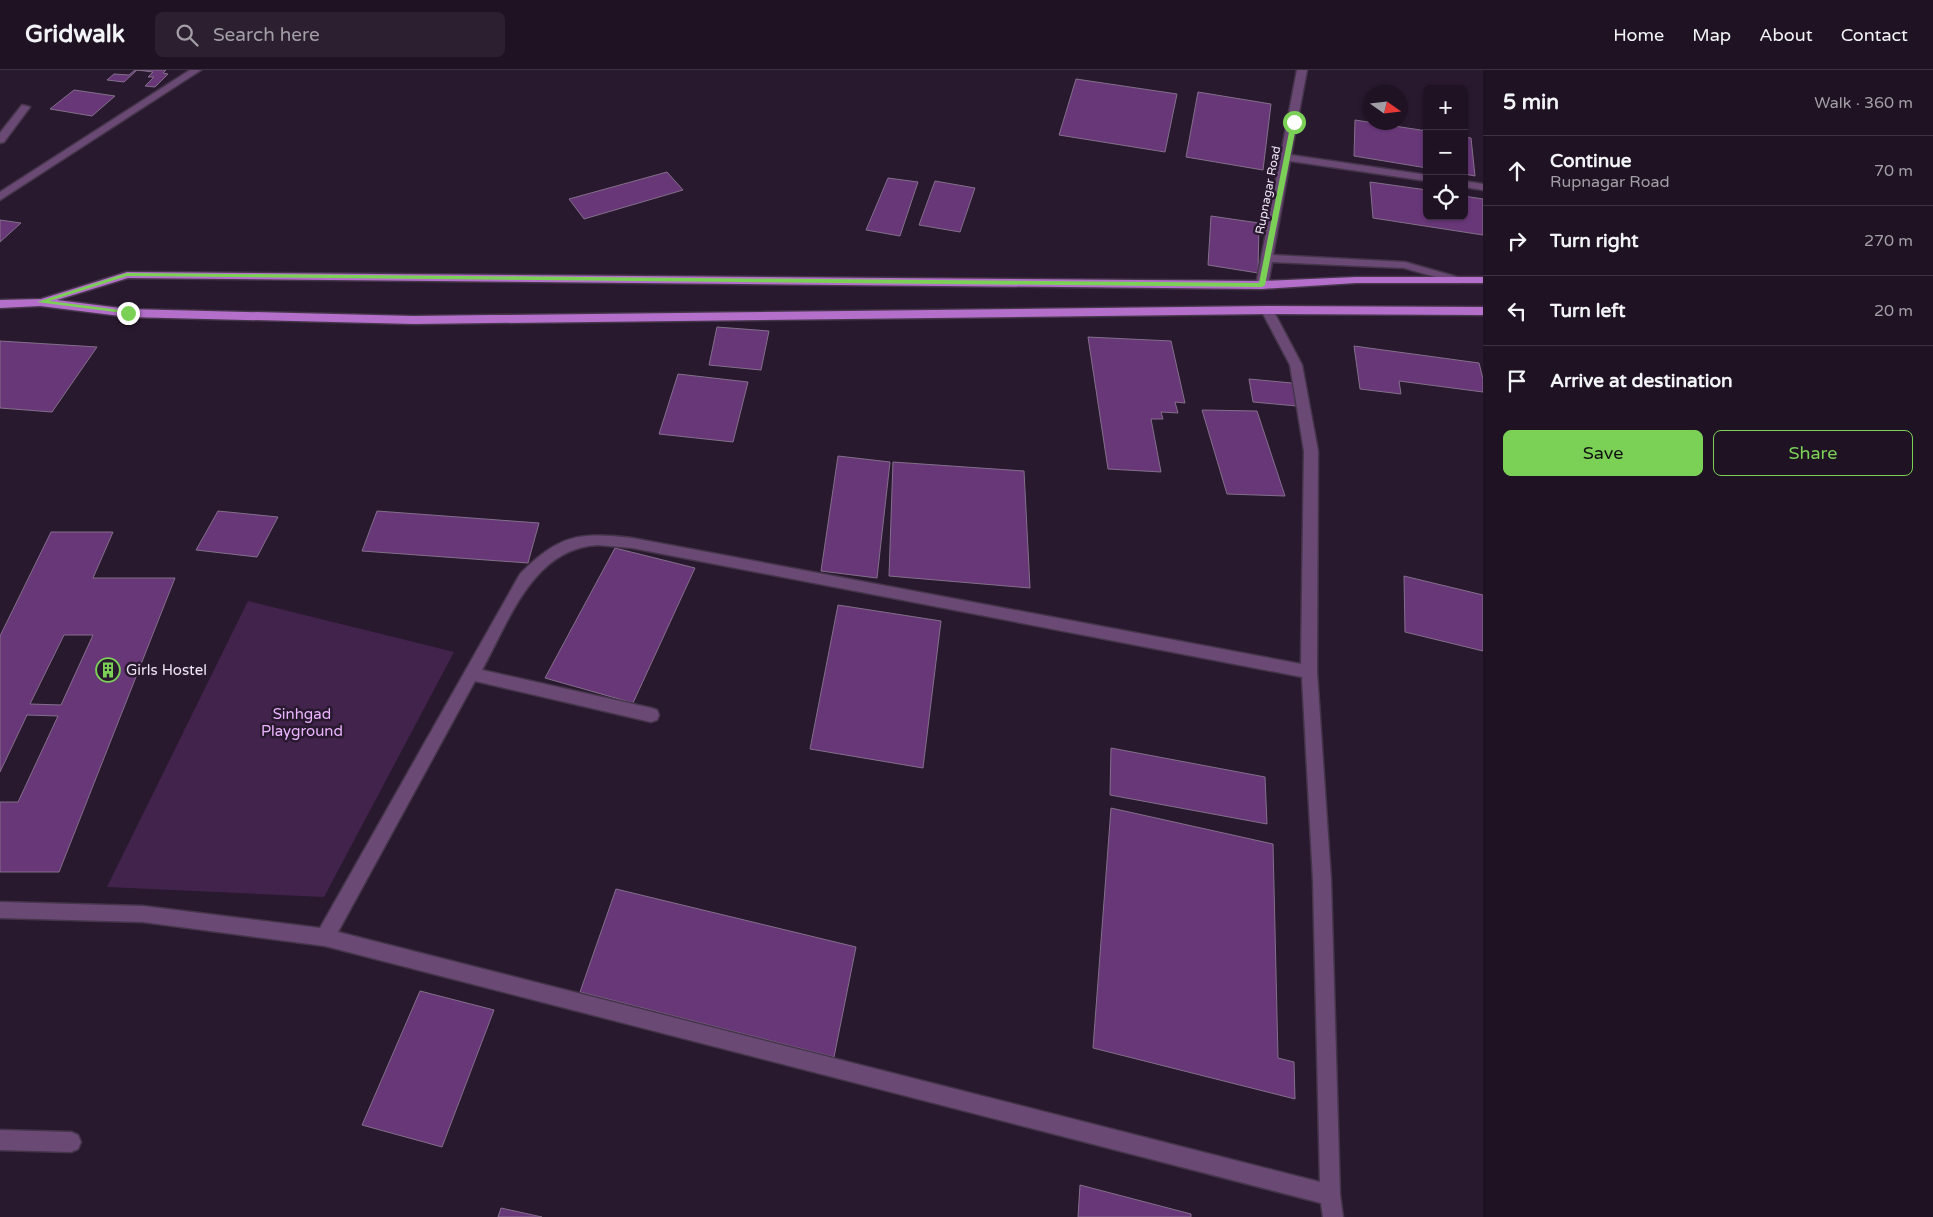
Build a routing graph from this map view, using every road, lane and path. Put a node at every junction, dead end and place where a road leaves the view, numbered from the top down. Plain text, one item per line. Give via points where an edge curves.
1 (196, 70) edge
2 (1302, 70) edge
3 (25, 107) dead end
4 (0, 140) edge
5 (1287, 157) junction
6 (1423, 177) edge
7 (1468, 185) edge
8 (1483, 187) edge
9 (0, 197) edge
10 (1267, 258) junction
11 (1457, 280) junction
12 (1483, 280) edge
13 (1262, 285) junction
14 (40, 302) junction
15 (0, 304) edge
16 (1267, 310) junction
17 (1483, 311) edge
18 (1309, 672) junction
19 (471, 674) junction
20 (651, 715) dead end
21 (0, 910) edge
22 (325, 937) junction
23 (0, 1140) edge
24 (71, 1142) dead end
25 (1330, 1195) junction
26 (1333, 1217) edge

1 - 9 street
2 - 5 street, Rupnagar Road
3 - 4 street
5 - 6 street
5 - 10 street, Rupnagar Road
7 - 8 street
10 - 11 street via 1405,265
10 - 13 street, Rupnagar Road
11 - 12 main road
11 - 13 main road via 1356,280
13 - 14 main road via 127,274
14 - 15 main road
14 - 16 main road via 128,313 414,320
16 - 17 main road
16 - 18 street via 1296,365 1311,451
18 - 19 street via 599,539 569,543 547,556 525,578
18 - 25 street via 1322,880
19 - 20 street
19 - 22 street
21 - 22 street via 142,914
22 - 25 street
23 - 24 street
25 - 26 street

